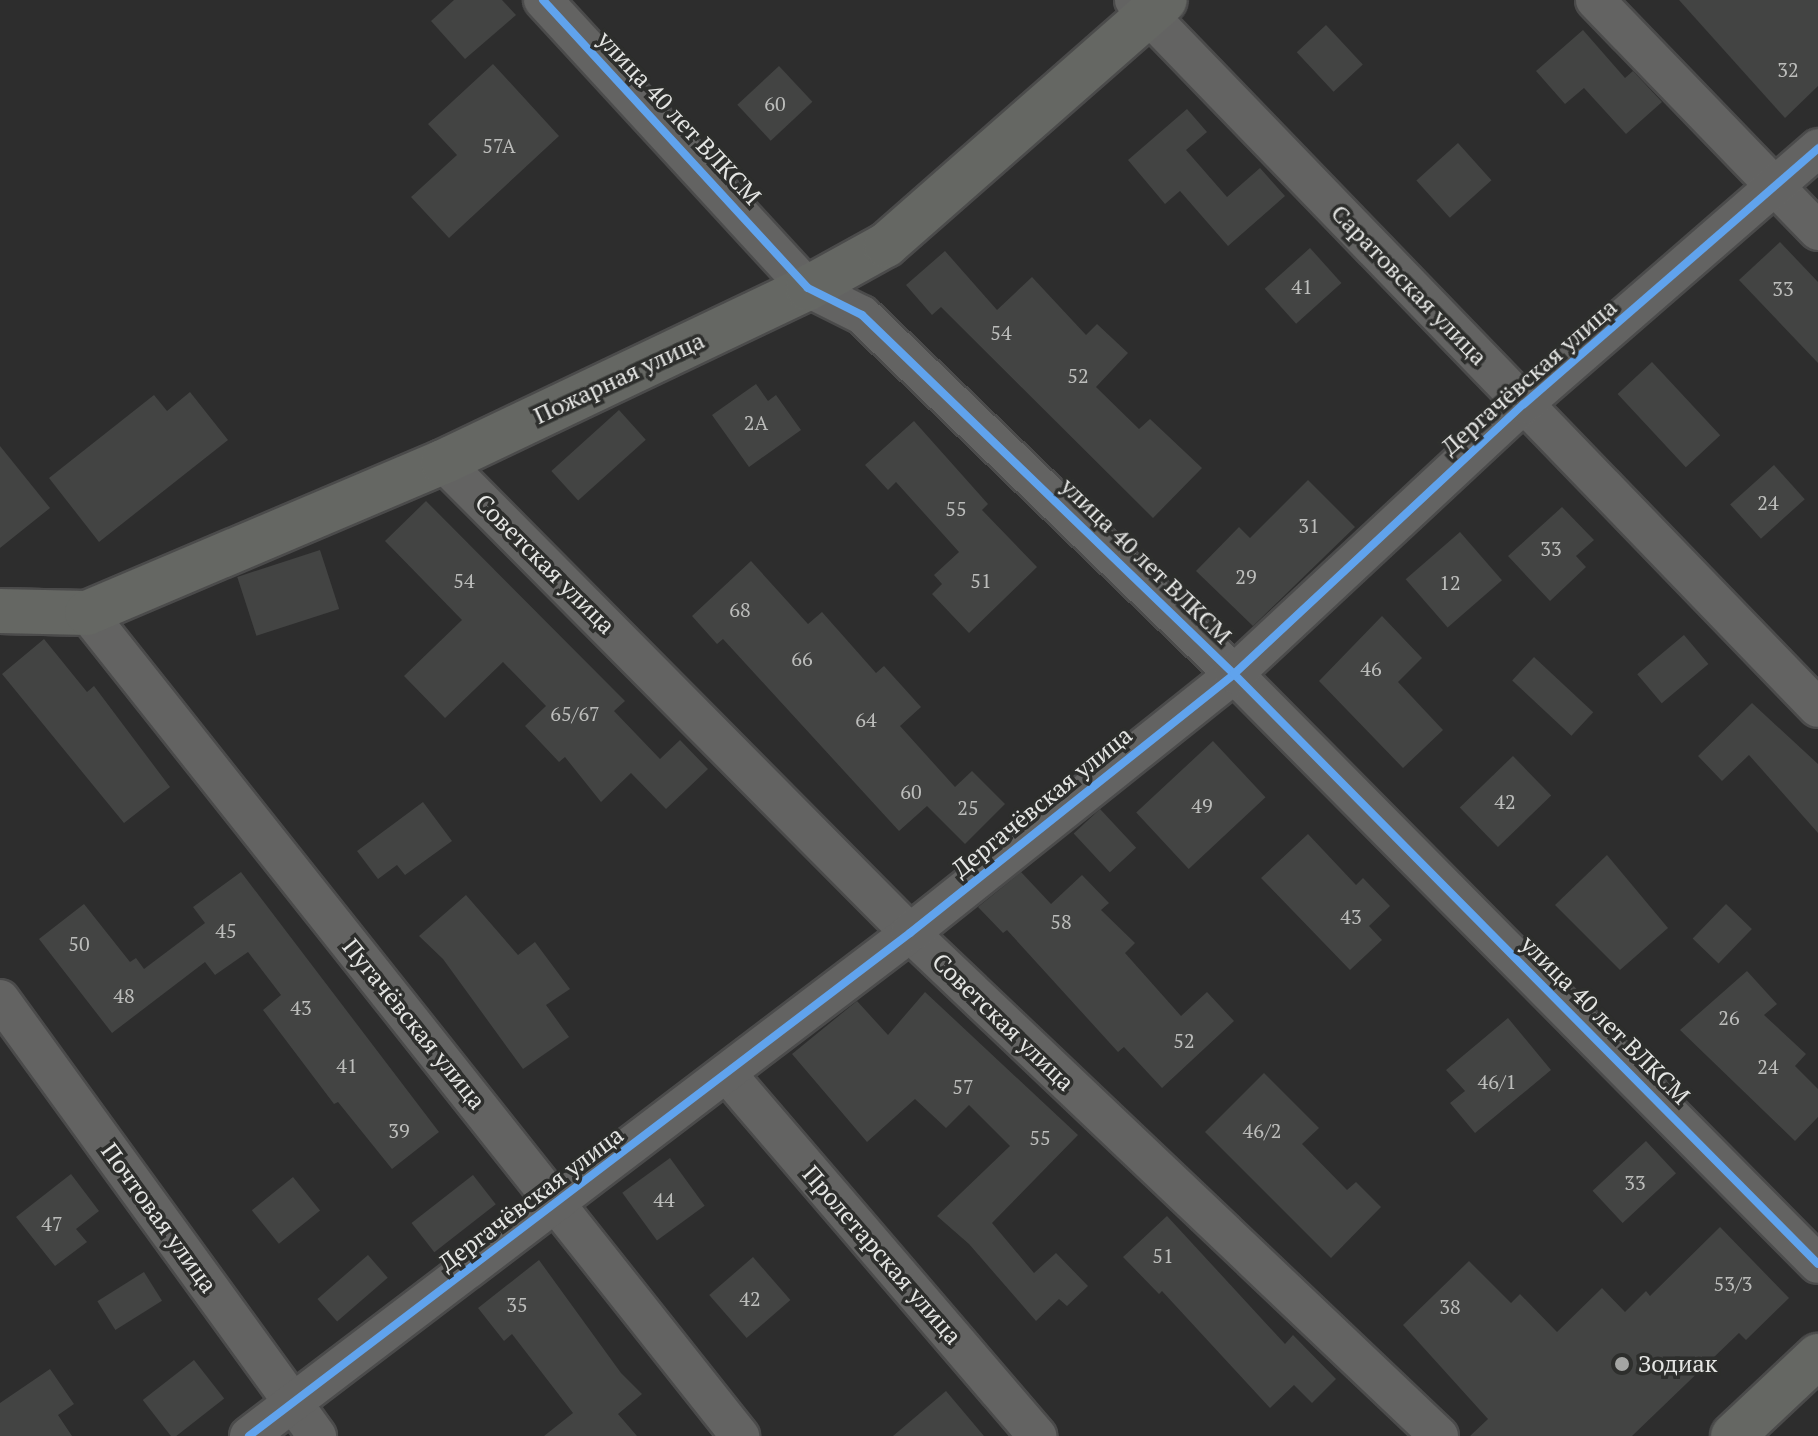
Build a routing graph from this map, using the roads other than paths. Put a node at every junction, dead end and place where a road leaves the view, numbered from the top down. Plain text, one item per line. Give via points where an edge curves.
1 (543, 0) edge
2 (1595, 0) edge
3 (1149, 5) edge
4 (1818, 148) edge
5 (1776, 189) junction
6 (1818, 231) edge
7 (808, 288) junction
8 (1524, 404) junction
9 (443, 462) junction
10 (0, 611) edge
11 (87, 613) junction
12 (1234, 674) junction
13 (1818, 708) edge
14 (910, 933) junction
15 (0, 999) edge
16 (727, 1074) junction
17 (558, 1206) junction
18 (1818, 1264) edge
19 (1818, 1356) edge
20 (293, 1403) junction
21 (249, 1436) edge
22 (317, 1436) edge
23 (740, 1436) edge
24 (1037, 1436) edge
25 (1439, 1436) edge
26 (1733, 1436) edge

1 - 7 street, улица 40 лет ВЛКСМ
2 - 5 street
3 - 7 street, Пожарная улица via 886,245
3 - 8 street, Саратовская улица
4 - 5 street, Дергачёвская улица
5 - 6 street
5 - 8 street, Дергачёвская улица
7 - 9 street, Пожарная улица
7 - 12 street, улица 40 лет ВЛКСМ via 862,315
8 - 12 street, Дергачёвская улица
8 - 13 street, Саратовская улица
9 - 11 street, Пожарная улица
9 - 14 street, Советская улица
10 - 11 street, Пожарная улица
11 - 17 street, Пугачёвская улица
12 - 14 street, Дергачёвская улица
12 - 18 street, улица 40 лет ВЛКСМ
14 - 16 street, Дергачёвская улица
14 - 25 street, Советская улица
15 - 20 street, Почтовая улица
16 - 17 street, Дергачёвская улица
16 - 24 street, Пролетарская улица
17 - 20 street, Дергачёвская улица
17 - 23 street, Пугачёвская улица
19 - 26 street
20 - 21 street, Дергачёвская улица
20 - 22 street, Почтовая улица

